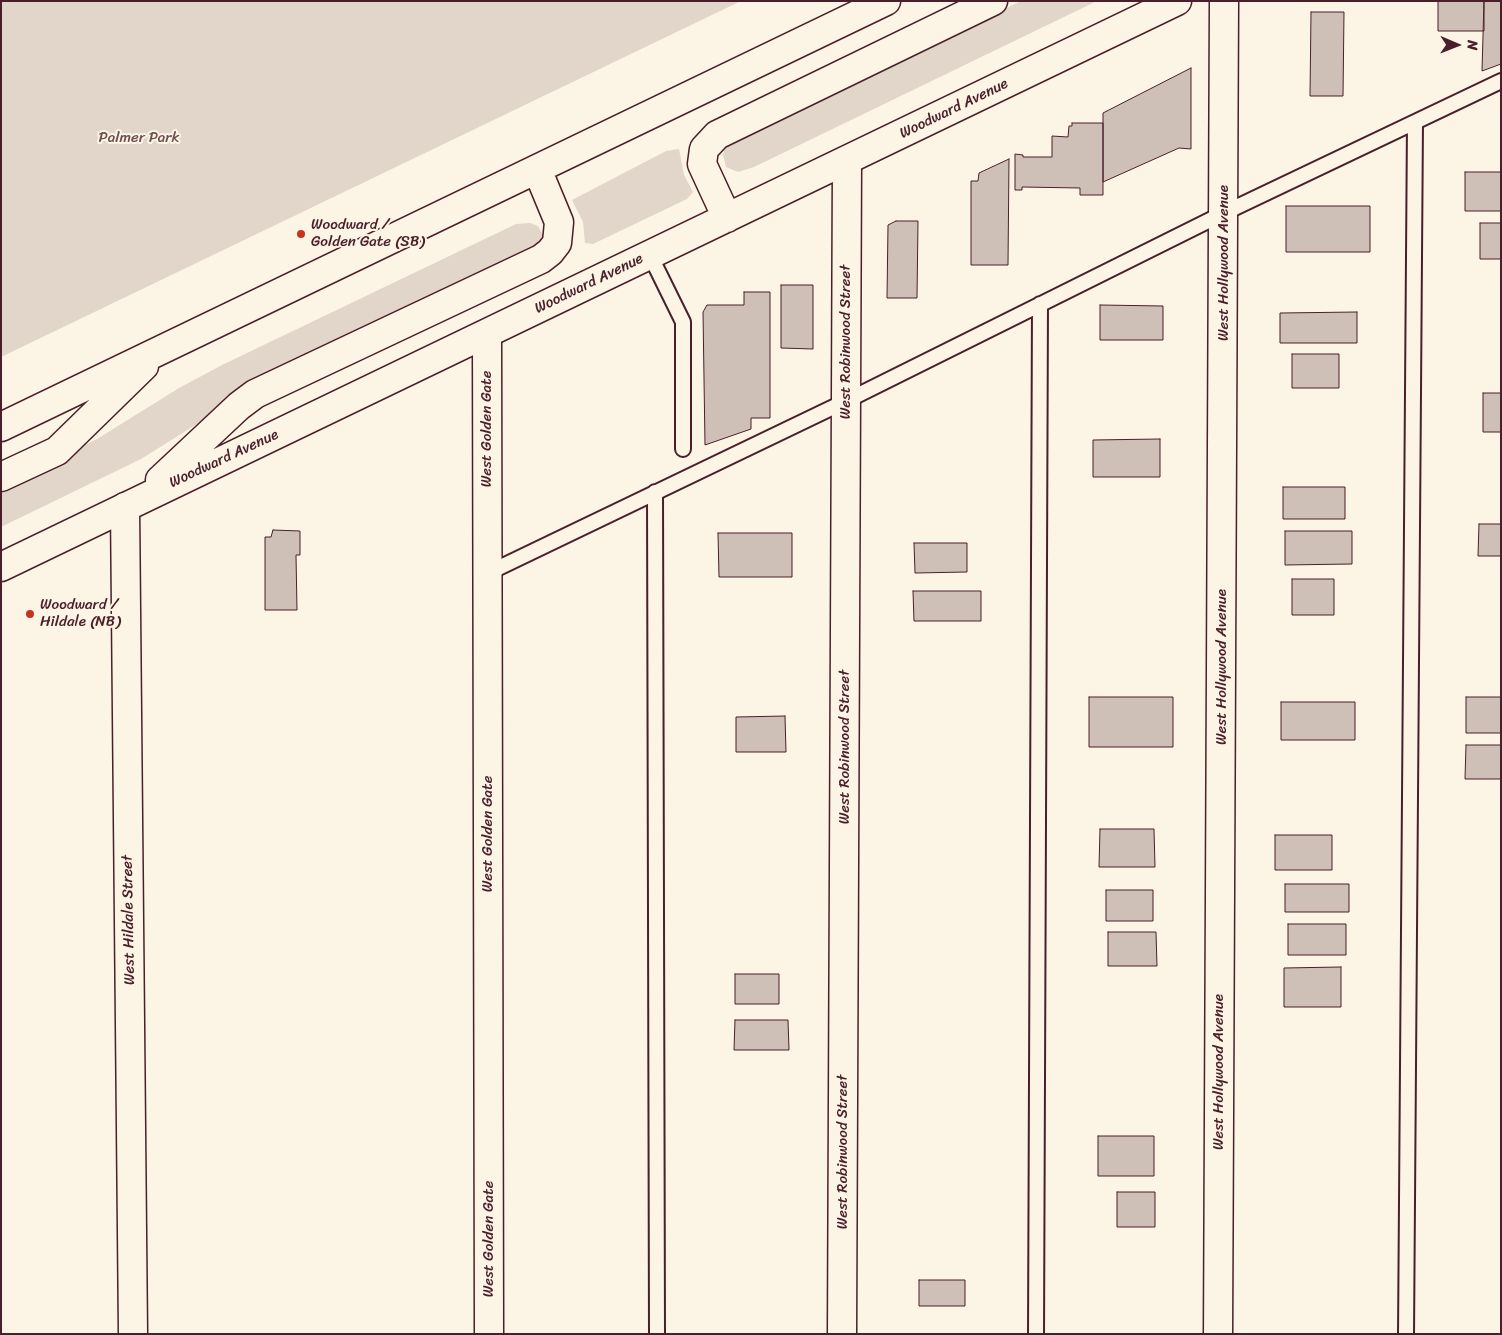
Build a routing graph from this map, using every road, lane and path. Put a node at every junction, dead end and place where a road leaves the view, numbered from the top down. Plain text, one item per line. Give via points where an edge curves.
1 (886, 1) edge
2 (993, 1) edge
3 (1177, 1) edge
4 (1224, 1) edge
5 (1501, 81) edge
6 (1416, 122) junction
7 (847, 161) junction
8 (537, 169) junction
9 (1224, 213) junction
10 (727, 218) junction
11 (650, 255) junction
12 (1040, 304) junction
13 (487, 334) junction
14 (164, 348) junction
15 (846, 401) junction
16 (1, 427) edge
17 (682, 449) dead end
18 (1, 477) edge
19 (655, 492) junction
20 (131, 504) junction
21 (1, 567) edge
22 (488, 573) junction
23 (133, 1334) edge
24 (489, 1334) edge
25 (657, 1334) edge
26 (842, 1334) edge
27 (1036, 1334) edge
28 (1218, 1334) edge
29 (1406, 1334) edge

1 - 8 street
2 - 10 street via 717,135 704,149 702,164
3 - 7 street, Woodward Avenue
4 - 9 street, West Hollywood Avenue
5 - 6 lane
6 - 9 lane
6 - 29 lane
7 - 10 street, Woodward Avenue
7 - 15 street, West Robinwood Street
8 - 14 street
8 - 20 street via 559,222 557,243 550,252 255,394
9 - 12 lane
9 - 28 street, West Hollywood Avenue
10 - 11 street, Woodward Avenue
11 - 13 street, Woodward Avenue
11 - 17 lane via 683,322
12 - 15 lane
12 - 27 lane
13 - 20 street, Woodward Avenue
13 - 22 street, West Golden Gate
14 - 16 street
14 - 18 street via 56,451
15 - 19 lane
15 - 26 street, West Robinwood Street
19 - 22 lane
19 - 25 lane
20 - 21 street, Woodward Avenue
20 - 23 street, West Hildale Street
22 - 24 street, West Golden Gate

